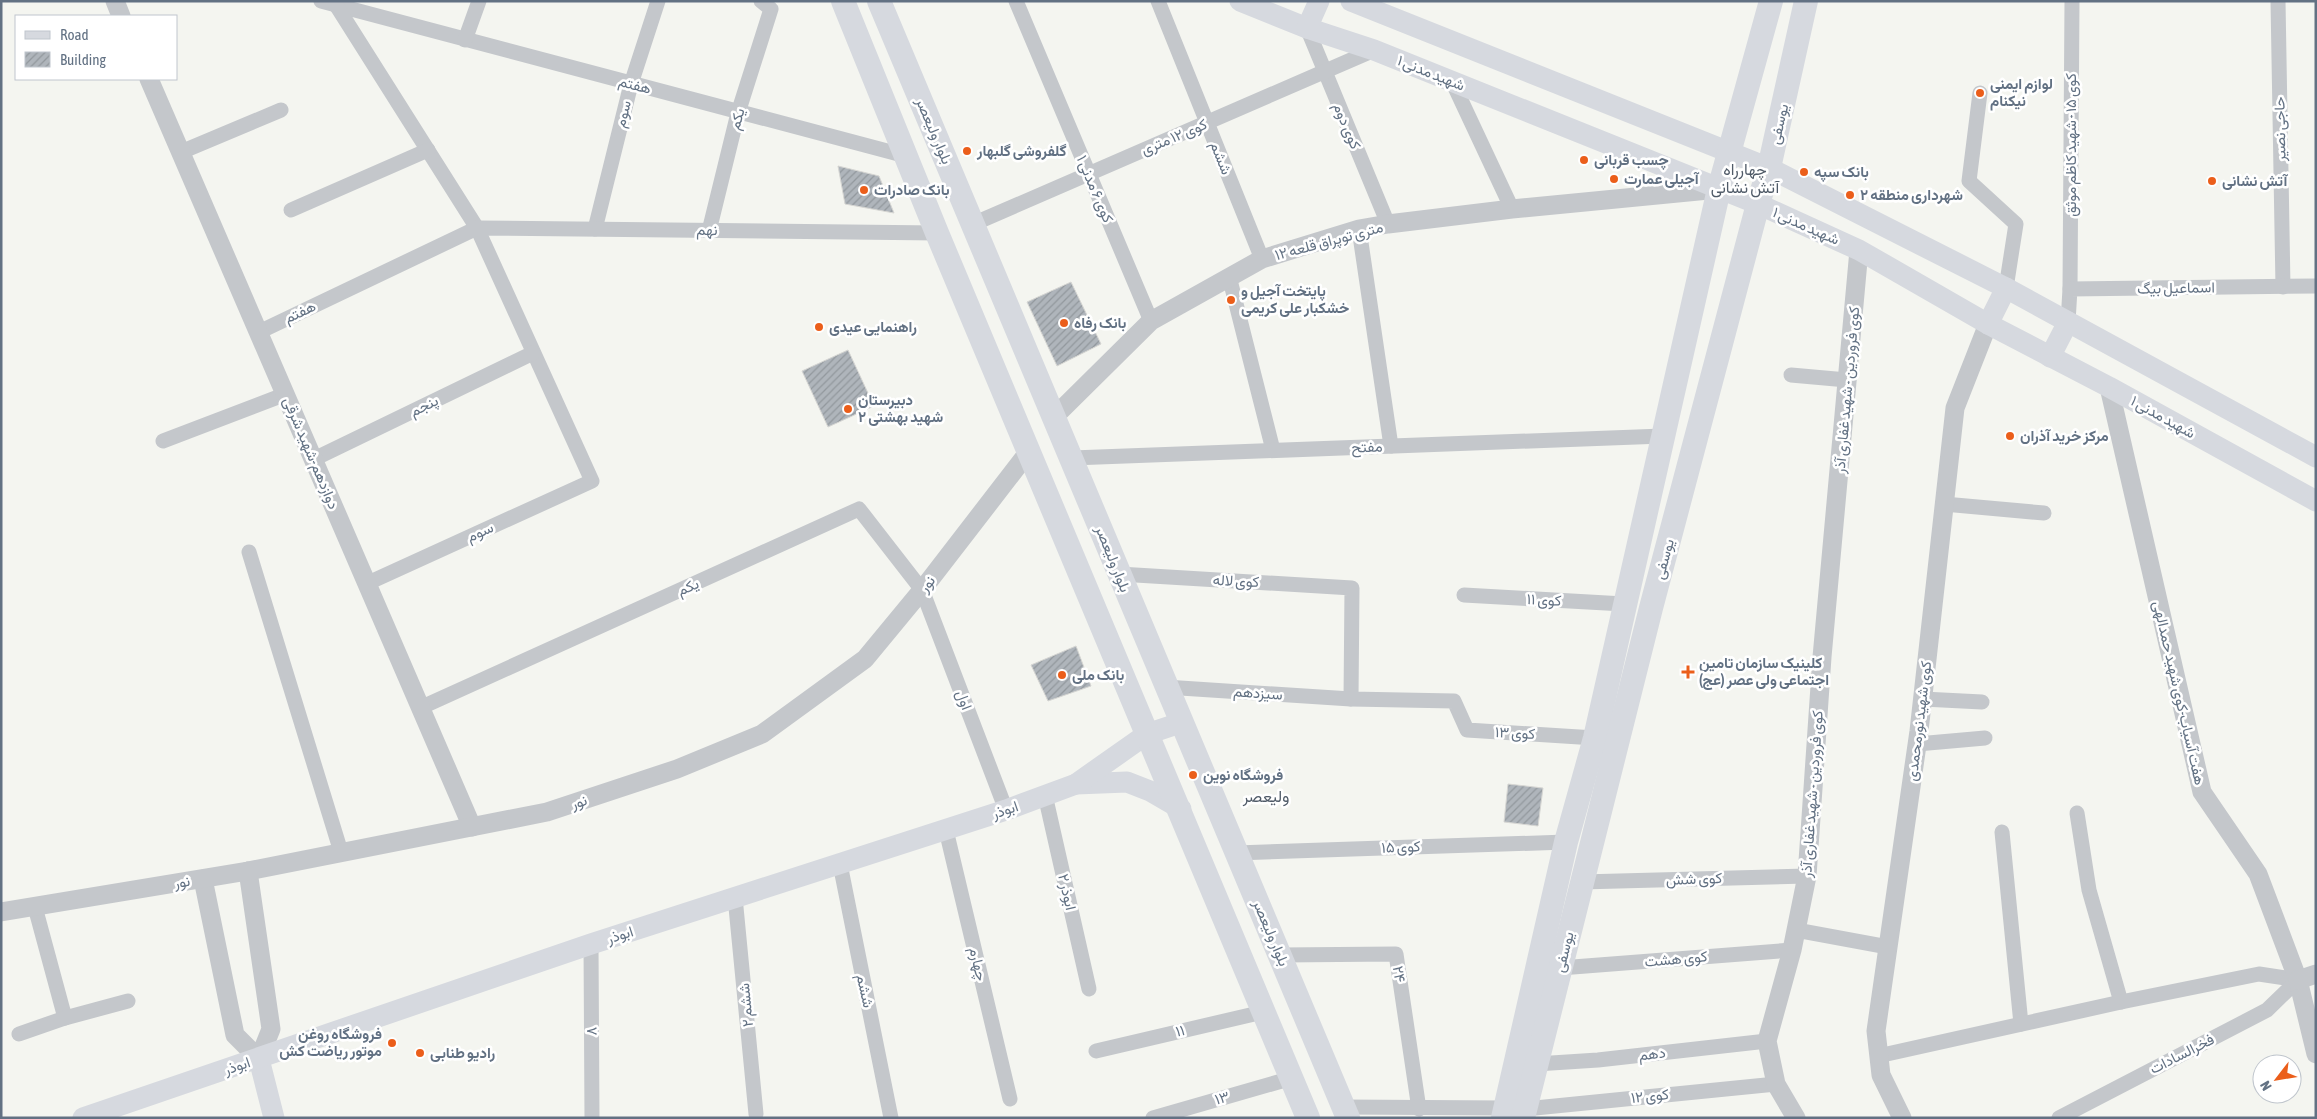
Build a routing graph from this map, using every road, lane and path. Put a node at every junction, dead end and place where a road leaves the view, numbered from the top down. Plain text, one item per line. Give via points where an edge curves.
1 (115, 1) edge
2 (321, 1) edge
3 (479, 1) edge
4 (658, 1) edge
5 (843, 1) edge
6 (879, 1) edge
7 (1016, 1) edge
8 (1158, 1) edge
9 (1240, 1) edge
10 (1319, 1) edge
11 (1351, 1) edge
12 (1806, 1) edge
13 (2072, 1) edge
14 (2278, 1) edge
15 (1768, 2) edge
16 (336, 5) junction
17 (766, 5) edge
18 (1381, 6) edge
19 (367, 7) edge
20 (121, 15) edge
21 (1307, 28) junction
22 (465, 40) junction
23 (1374, 50) junction
24 (1325, 72) junction
25 (149, 80) edge
26 (1452, 82) junction
27 (631, 84) junction
28 (1980, 93) dead end
29 (280, 110) dead end
30 (738, 113) junction
31 (1207, 123) junction
32 (428, 150) junction
33 (180, 152) junction
34 (1729, 153) junction
35 (906, 156) junction
36 (1769, 168) junction
37 (1089, 174) junction
38 (1719, 189) junction
39 (1758, 204) junction
40 (1512, 209) junction
41 (292, 210) dead end
42 (973, 224) junction
43 (1388, 224) junction
44 (477, 228) junction
45 (595, 229) junction
46 (1359, 229) junction
47 (709, 230) junction
48 (937, 233) junction
49 (1859, 250) junction
50 (1262, 259) junction
51 (1229, 276) junction
52 (2316, 286) edge
53 (2283, 287) junction
54 (2006, 288) junction
55 (2070, 289) junction
56 (1151, 321) junction
57 (2068, 322) junction
58 (1988, 324) junction
59 (259, 332) junction
60 (533, 353) junction
61 (2050, 357) junction
62 (1791, 375) dead end
63 (1848, 380) junction
64 (2109, 387) junction
65 (286, 394) junction
66 (1054, 417) junction
67 (1663, 436) junction
68 (163, 441) dead end
69 (1391, 446) junction
70 (1030, 450) junction
71 (1273, 450) junction
72 (2316, 457) edge
73 (1072, 458) junction
74 (314, 459) junction
75 (2316, 501) edge
76 (1944, 504) junction
77 (2044, 512) dead end
78 (249, 552) dead end
79 (1119, 574) junction
80 (368, 583) junction
81 (922, 590) junction
82 (1464, 595) dead end
83 (1624, 604) junction
84 (1651, 608) junction
85 (1166, 687) junction
86 (1351, 699) junction
87 (1923, 699) junction
88 (1454, 701) joint
89 (1982, 702) dead end
90 (422, 707) junction
91 (1180, 723) junction
92 (1147, 734) junction
93 (1595, 738) junction
94 (1985, 738) dead end
95 (1918, 744) junction
96 (1076, 784) junction
97 (1046, 795) junction
98 (1181, 809) junction
99 (1006, 810) junction
100 (2077, 813) dead end
101 (472, 827) junction
102 (946, 830) junction
103 (2002, 832) dead end
104 (1566, 842) junction
105 (341, 852) junction
106 (1236, 853) junction
107 (840, 864) junction
108 (248, 871) junction
109 (1807, 876) junction
110 (203, 879) junction
111 (1580, 882) junction
112 (735, 897) junction
113 (35, 907) junction
114 (1, 912) edge
115 (1796, 930) junction
116 (591, 944) junction
117 (1888, 947) junction
118 (1792, 950) junction
119 (1281, 955) junction
120 (1560, 968) junction
121 (2316, 974) edge
122 (2298, 980) junction
123 (1089, 988) dead end
124 (128, 1001) dead end
125 (2121, 1002) junction
126 (1263, 1012) junction
127 (65, 1018) junction
128 (2021, 1024) junction
129 (19, 1034) dead end
130 (1767, 1041) junction
131 (1096, 1051) dead end
132 (2316, 1054) edge
133 (1878, 1056) junction
134 (258, 1059) junction
135 (1536, 1064) junction
136 (1292, 1078) junction
137 (1776, 1084) junction
138 (1010, 1099) dead end
139 (1419, 1109) junction
140 (1345, 1112) edge
141 (1514, 1113) edge
142 (756, 1114) dead end
143 (93, 1116) edge
144 (274, 1118) edge
145 (592, 1118) edge
146 (891, 1118) edge
147 (1152, 1118) edge
148 (1308, 1118) edge
149 (1796, 1118) edge
150 (1902, 1118) edge
151 (2059, 1118) edge

1 - 20 street
2 - 16 street, هفتم
3 - 22 street
4 - 27 street, سوم
5 - 35 main road
6 - 42 main road, بلوار ولیعصر
7 - 37 street, کوی ۶ مدنی ۱
8 - 31 street, ششم
9 - 21 main road, شهید مدنی ۱
10 - 21 main road
11 - 18 main road
12 - 36 main road, یوسفی
13 - 55 street, کوی ۱۵ - شهید کاظم موثق
14 - 53 street, حاجی نصیر
15 - 34 main road, یوسفی
16 - 19 street, هفتم
16 - 32 street
17 - 30 street, یکم
18 - 34 main road
19 - 22 street, هفتم
21 - 23 main road, شهید مدنی ۱
21 - 24 street, کوی دوم
22 - 27 street, هفتم
23 - 24 street, کوی ۱۲ متری
23 - 26 main road, شهید مدنی ۱
24 - 31 street, کوی ۱۲ متری
24 - 43 street, کوی دوم
25 - 33 street, دوازدهم-شهید شرقی
26 - 38 main road, شهید مدنی ۱
26 - 40 street
27 - 30 street, هفتم
27 - 45 street, سوم
28 - 54 street via 1969,182 2016,224
29 - 33 street
30 - 35 street, هفتم
30 - 47 street, یکم
31 - 37 street, کوی ۱۲ متری
31 - 50 street, ششم
32 - 41 street
32 - 44 street
33 - 59 street, دوازدهم-شهید شرقی
34 - 36 main road
34 - 38 main road, یوسفی
35 - 48 main road
36 - 39 main road, یوسفی
36 - 54 main road
37 - 42 street, کوی ۱۲ متری
37 - 56 street, کوی ۶ مدنی ۱
38 - 39 main road, شهید مدنی ۱
38 - 40 street, ۱۲ متری توپراق قلعه
38 - 67 main road, یوسفی
39 - 49 main road, شهید مدنی ۱
39 - 84 main road, یوسفی
40 - 43 street, ۱۲ متری توپراق قلعه
42 - 66 main road, بلوار ولیعصر
43 - 46 street, ۱۲ متری توپراق قلعه
44 - 45 street, نهم
44 - 59 street, هفتم
44 - 60 street
45 - 47 street, نهم
46 - 50 street, ۱۲ متری توپراق قلعه
46 - 69 street
47 - 48 street, نهم
48 - 70 main road
49 - 58 main road, شهید مدنی ۱
49 - 63 street, کوی فروردین - شهید غفاری آذر
50 - 51 street, ۱۲ متری توپراق قلعه
51 - 56 street, ۱۲ متری توپراق قلعه
51 - 71 street
52 - 53 street, اسماعیل بیگ
53 - 55 street, اسماعیل بیگ
54 - 57 main road
54 - 58 main road
55 - 57 street
56 - 66 street, ۱۲ متری توپراق قلعه
57 - 61 main road
57 - 72 main road
58 - 61 main road, شهید مدنی ۱
58 - 76 street, کوی شهید نورمحمدی via 1955,408
59 - 65 street, دوازدهم-شهید شرقی
60 - 74 street, پنجم
60 - 80 street, سوم via 592,481
61 - 64 main road, شهید مدنی ۱
62 - 63 street
63 - 109 street, کوی فروردین - شهید غفاری آذر via 1822,657
64 - 75 main road, شهید مدنی ۱
64 - 122 street, هفت آسیاب-کوی شهید حمدالهی via 2202,792 2258,874
65 - 68 street
65 - 74 street, دوازدهم-شهید شرقی
66 - 70 main road
66 - 73 main road, بلوار ولیعصر
67 - 69 street, مفتح
67 - 83 main road, یوسفی
69 - 71 street, مفتح
70 - 81 street, نور
70 - 92 main road
71 - 73 street, مفتح
73 - 79 main road, بلوار ولیعصر
74 - 80 street, دوازدهم-شهید شرقی
76 - 77 street
76 - 87 street, کوی شهید نورمحمدی
78 - 105 street
79 - 85 main road, بلوار ولیعصر
79 - 86 street, کوی لاله via 1352,588
80 - 90 street, دوازدهم-شهید شرقی
81 - 90 street, یکم via 859,509
81 - 99 street, اول
81 - 101 street, نور via 866,659 762,734 677,769 547,812
82 - 83 street, کوی ۱۱
83 - 84 main road
83 - 93 main road, یوسفی
84 - 111 main road, یوسفی
85 - 86 street, سیزدهم
85 - 91 main road, بلوار ولیعصر
86 - 88 street, سیزدهم
87 - 89 street
87 - 95 street, کوی شهید نورمحمدی
88 - 93 street, کوی ۱۳ via 1467,730
90 - 101 street, دوازدهم-شهید شرقی
91 - 92 main road, ابوذر
91 - 106 main road, بلوار ولیعصر
92 - 96 main road, ابوذر
92 - 98 main road
93 - 104 main road, یوسفی
94 - 95 street
95 - 117 street, کوی شهید نورمحمدی
96 - 97 main road, ابوذر
96 - 98 main road via 1127,782
97 - 99 main road, ابوذر
97 - 123 street, ۲ ابوذر
98 - 126 main road
99 - 102 main road, ابوذر
100 - 125 street via 2088,890
101 - 105 street, نور
102 - 107 main road, ابوذر
102 - 138 street, چهارم
103 - 128 street
104 - 106 street, کوی ۱۵
104 - 141 main road, یوسفی
105 - 108 street, نور
106 - 119 main road, بلوار ولیعصر
107 - 112 main road, ابوذر
107 - 146 street, ششم
108 - 110 street, نور
108 - 134 street via 271,1029
109 - 111 street, کوی شش
109 - 115 street, کوی فروردین - شهید غفاری آذر
110 - 113 street, نور
110 - 134 street via 234,1035
111 - 120 main road, یوسفی
112 - 116 main road, ابوذر
112 - 142 street, ششم ۲
113 - 114 street, نور
113 - 127 street
115 - 117 street
115 - 118 street, کوی فروردین - شهید غفاری آذر
116 - 134 main road, ابوذر
116 - 145 street, ۸
117 - 133 street, کوی شهید نورمحمدی via 1876,1031
118 - 120 street, کوی هشت
118 - 130 street, کوی فروردین - شهید غفاری آذر
119 - 139 street, ۲۴ via 1396,954
119 - 140 main road, بلوار ولیعصر
120 - 135 main road, یوسفی
121 - 122 street
122 - 125 street via 2259,974
122 - 132 street, هفت آسیاب-کوی شهید حمدالهی
122 - 151 street, فخرالسادات via 2267,1010
124 - 127 street
125 - 128 street
126 - 131 street, ۱۱
126 - 136 main road
127 - 129 street
128 - 133 street
130 - 135 street, دهم
130 - 137 street, کوی فروردین - شهید غفاری آذر
133 - 150 street, کوی شهید نورمحمدی via 1881,1075
134 - 143 main road, ابوذر
134 - 144 main road
135 - 141 main road, یوسفی
136 - 147 street, ۱۳
136 - 148 main road
137 - 141 street, کوی ۱۲
137 - 149 street, کوی فروردین - شهید غفاری آذر
139 - 140 street, کوی ۱۲
139 - 141 street, کوی ۱۲

